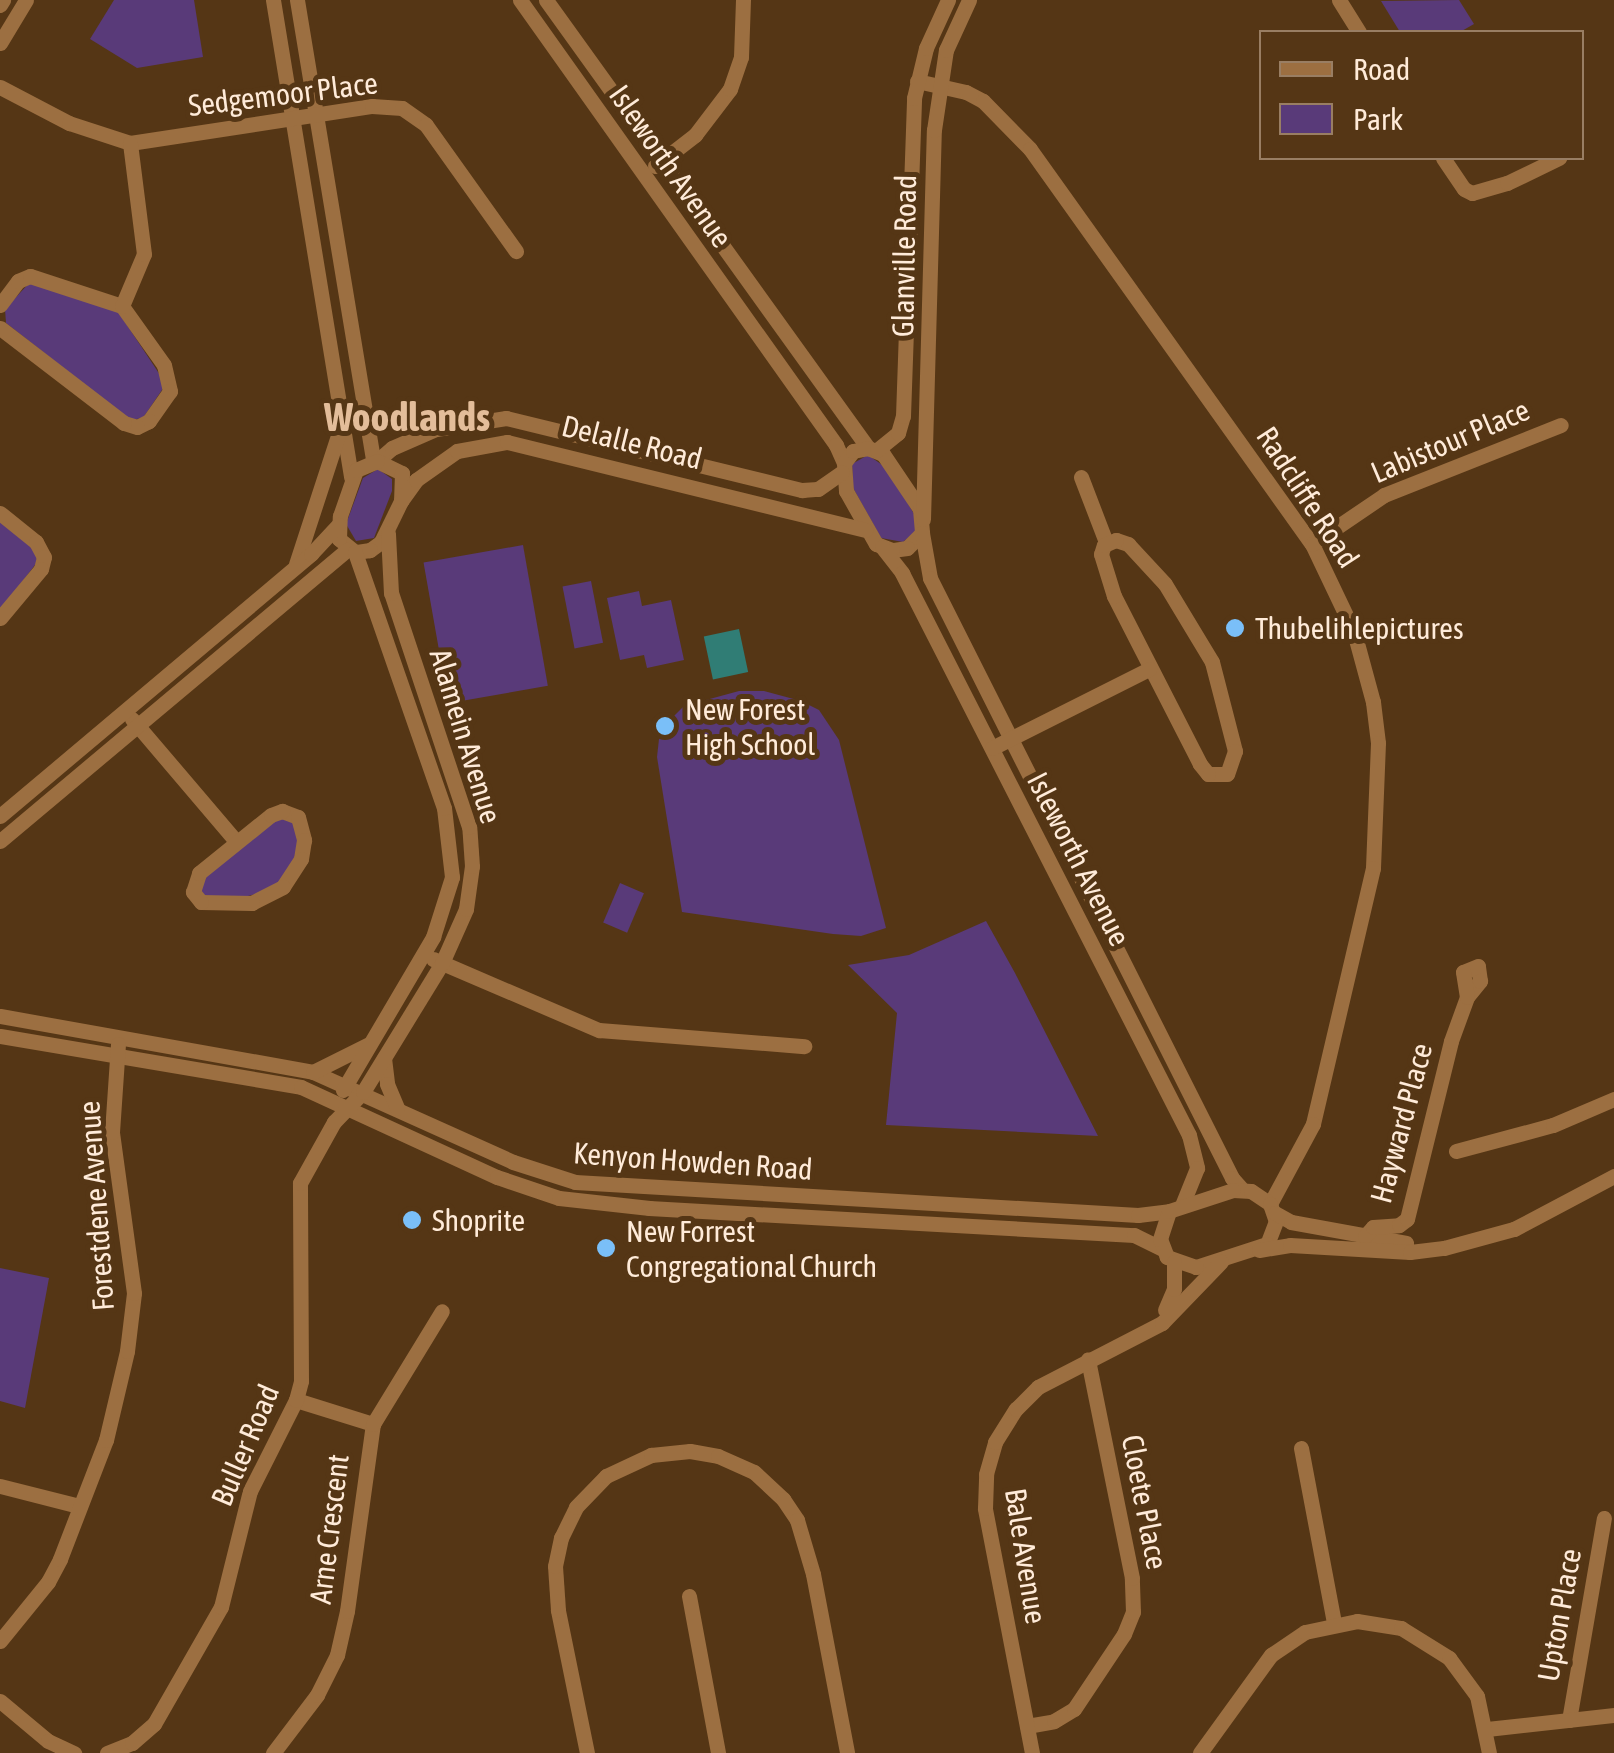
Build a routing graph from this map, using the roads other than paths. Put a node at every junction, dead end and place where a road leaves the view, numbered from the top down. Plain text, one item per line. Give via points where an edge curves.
1 (26, 0) edge
2 (274, 0) edge
3 (297, 0) edge
4 (520, 0) edge
5 (546, 0) edge
6 (744, 0) edge
7 (948, 0) edge
8 (968, 0) edge
9 (1339, 0) edge
10 (1359, 30) edge
11 (0, 43) edge
12 (917, 81) junction
13 (938, 85) junction
14 (0, 87) edge
15 (316, 116) junction
16 (292, 118) junction
17 (130, 143) junction
18 (1444, 160) edge
19 (1555, 160) edge
20 (661, 162) junction
21 (644, 175) junction
22 (516, 251) dead end
23 (0, 305) edge
24 (122, 306) junction
25 (0, 328) edge
26 (354, 364) junction
27 (332, 367) junction
28 (1561, 424) dead end
29 (341, 425) junction
30 (872, 449) junction
31 (375, 461) junction
32 (843, 468) junction
33 (1081, 477) dead end
34 (351, 478) junction
35 (401, 502) junction
36 (0, 514) edge
37 (338, 525) junction
38 (922, 526) junction
39 (866, 530) junction
40 (388, 533) junction
41 (1106, 542) junction
42 (1312, 544) junction
43 (882, 547) junction
44 (351, 551) junction
45 (295, 568) junction
46 (0, 618) edge
47 (1149, 669) junction
48 (125, 712) junction
49 (138, 726) junction
50 (1011, 738) junction
51 (992, 748) junction
52 (0, 816) edge
53 (236, 841) junction
54 (0, 842) edge
55 (422, 956) junction
56 (442, 963) junction
57 (1466, 997) dead end
58 (0, 1016) edge
59 (120, 1035) junction
60 (0, 1036) edge
61 (371, 1043) junction
62 (804, 1046) dead end
63 (116, 1054) junction
64 (384, 1058) junction
65 (313, 1072) junction
66 (346, 1085) junction
67 (363, 1092) junction
68 (1614, 1099) edge
69 (336, 1100) junction
70 (352, 1107) junction
71 (397, 1108) junction
72 (334, 1122) junction
73 (1456, 1151) dead end
74 (1614, 1176) edge
75 (742, 1194) junction
76 (1261, 1200) junction
77 (940, 1204) junction
78 (1176, 1207) junction
79 (740, 1213) junction
80 (939, 1224) junction
81 (1366, 1236) junction
82 (1460, 1244) junction
83 (1161, 1248) junction
84 (1259, 1250) junction
85 (1174, 1262) junction
86 (1222, 1262) junction
87 (442, 1311) dead end
88 (1149, 1329) junction
89 (1088, 1359) junction
90 (296, 1400) junction
91 (372, 1424) junction
92 (1301, 1448) dead end
93 (0, 1486) edge
94 (79, 1506) junction
95 (1604, 1518) dead end
96 (689, 1596) dead end
97 (1334, 1623) junction
98 (0, 1641) edge
99 (0, 1701) edge
100 (1614, 1715) edge
101 (1568, 1720) junction
102 (1027, 1726) junction
103 (1486, 1729) junction
104 (69, 1752) edge
105 (107, 1753) edge
106 (272, 1753) edge
107 (587, 1753) edge
108 (718, 1753) edge
109 (847, 1753) edge
110 (1032, 1753) edge
111 (1200, 1753) edge
112 (1489, 1753) edge

1 - 11 street
2 - 16 street
3 - 15 street
4 - 21 street, Isleworth Avenue
5 - 20 street, Isleworth Avenue
6 - 20 street via 741,57 730,89 695,134
7 - 12 street, Glanville Road
8 - 13 street, Glanville Road
9 - 10 street
12 - 13 street, Radcliffe Road
12 - 30 street, Glanville Road via 903,416 898,433
13 - 38 street, Glanville Road
13 - 42 street, Radcliffe Road via 984,101 1012,127
14 - 17 street, Sedgemoor Place via 68,124
15 - 16 street, Sedgemoor Place
15 - 22 street, Sedgemoor Place via 388,106 414,114
15 - 26 street
16 - 17 street, Sedgemoor Place
16 - 27 street
17 - 24 street via 144,254
18 - 19 street via 1472,192
20 - 21 street
20 - 30 street, Isleworth Avenue
21 - 32 street, Isleworth Avenue via 836,445
23 - 24 street via 30,276
24 - 25 street via 170,382 155,415 137,426 112,416
26 - 27 street
26 - 31 street
27 - 29 street
28 - 42 street, Labistour Place via 1384,496
29 - 34 street
29 - 45 street
30 - 32 street, Delalle Road via 853,452
30 - 38 street, Isleworth Avenue via 908,488
31 - 32 street, Delalle Road via 436,429 506,418 802,490 818,489
31 - 34 street, Delalle Road
31 - 35 street via 402,473
32 - 39 street, Isleworth Avenue
33 - 41 street
34 - 37 street
35 - 39 street, Delalle Road via 416,480 457,451 507,442
35 - 40 street
36 - 46 street via 36,542 44,557
37 - 44 street, Alamein Avenue via 339,539
37 - 45 street
38 - 43 street via 907,548
38 - 50 street, Isleworth Avenue via 930,578
39 - 43 street, Isleworth Avenue
40 - 44 street via 376,547
40 - 56 street, Alamein Avenue via 391,593 460,793 472,848 466,909
41 - 47 street via 1103,571
41 - 47 street via 1120,541 1138,554 1194,627 1224,696 1235,752 1228,774 1204,770
42 - 76 street, Radcliffe Road via 1364,665 1378,743 1379,810 1374,868 1318,1107 1305,1142
43 - 51 street, Isleworth Avenue via 902,573
44 - 49 street
44 - 55 street, Alamein Avenue via 450,833 447,902
45 - 48 street
47 - 50 street
48 - 49 street
48 - 52 street
49 - 53 street
49 - 54 street
50 - 51 street
50 - 76 street, Isleworth Avenue via 1232,1178
51 - 78 street, Isleworth Avenue via 1188,1135 1197,1168
53 - 53 street via 276,812 293,813 303,830 296,869 272,895 242,905 200,902 195,880
55 - 56 street
55 - 61 street, Alamein Avenue
56 - 62 street via 598,1030
56 - 64 street, Alamein Avenue
57 - 81 street, Hayward Place via 1407,1219 1373,1227
58 - 59 street, Kenyon Howden Road
59 - 63 street, Forestdene Avenue
59 - 65 street, Kenyon Howden Road
60 - 63 street, Kenyon Howden Road
61 - 65 street
61 - 66 street, Alamein Avenue
63 - 69 street, Kenyon Howden Road via 280,1082
63 - 94 street, Forestdene Avenue via 112,1132 134,1293 132,1323 106,1440
64 - 67 street, Alamein Avenue
64 - 71 street
65 - 66 street, Kenyon Howden Road
66 - 67 street, Kenyon Howden Road
66 - 69 street, Alamein Avenue
67 - 70 street, Alamein Avenue
67 - 71 street, Kenyon Howden Road
68 - 73 street via 1553,1125
69 - 70 street, Kenyon Howden Road
69 - 72 street, Buller Road
70 - 72 street, Buller Road
70 - 79 street, Kenyon Howden Road via 546,1195
71 - 75 street, Kenyon Howden Road via 562,1179
72 - 90 street, Buller Road via 298,1194 303,1356
74 - 82 street via 1514,1229
75 - 77 street, Kenyon Howden Road
75 - 79 street
76 - 78 street, Kenyon Howden Road
76 - 81 street via 1291,1222
76 - 84 street via 1275,1230
77 - 78 street, Kenyon Howden Road via 1138,1214
77 - 80 street
78 - 83 street, Isleworth Avenue via 1162,1223
79 - 80 street, Kenyon Howden Road
80 - 83 street, Kenyon Howden Road via 1134,1235
81 - 82 street
82 - 84 street via 1410,1252
83 - 85 street
84 - 86 street
85 - 86 street
85 - 88 street via 1171,1299
86 - 88 street, Bale Avenue
87 - 91 street, Arne Crescent
88 - 89 street, Bale Avenue
89 - 102 street, Bale Avenue via 1038,1387 1016,1409 986,1474 988,1524
89 - 102 street, Cloete Place via 1132,1578 1132,1612 1074,1709
90 - 91 street
90 - 105 street, Buller Road via 250,1490 228,1589 212,1625 154,1724
91 - 106 street, Arne Crescent via 337,1655 317,1695
92 - 97 street
93 - 94 street
94 - 98 street, Forestdene Avenue via 48,1582
95 - 101 street, Upton Place
96 - 108 street
97 - 103 street via 1381,1623 1435,1646 1469,1682
97 - 111 street via 1305,1632 1271,1656
99 - 104 street
100 - 101 street
101 - 103 street
102 - 110 street, Bale Avenue
103 - 112 street
107 - 109 street via 555,1584 561,1538 576,1507 606,1476 651,1455 690,1450 754,1472 797,1520

